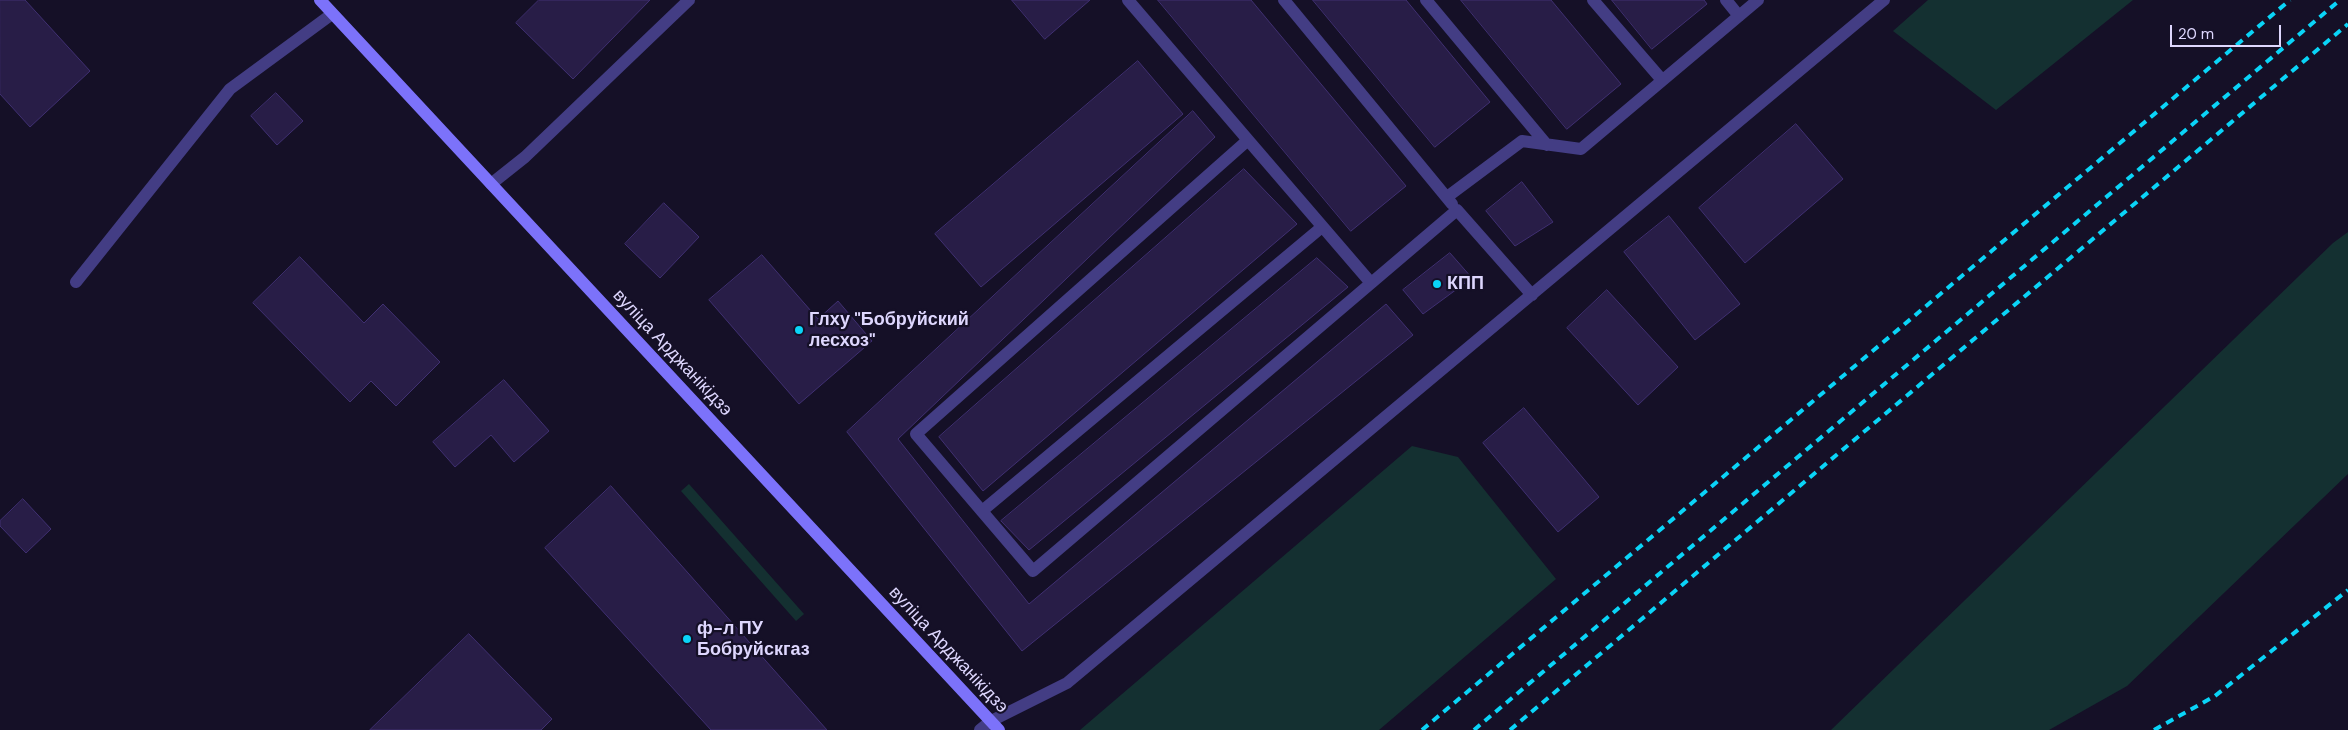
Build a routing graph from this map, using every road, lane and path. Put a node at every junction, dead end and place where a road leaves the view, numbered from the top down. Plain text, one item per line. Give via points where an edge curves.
1 (320, 0) edge
2 (689, 0) edge
3 (1128, 0) edge
4 (1284, 0) edge
5 (1426, 0) edge
6 (1593, 0) edge
7 (1726, 0) edge
8 (1758, 0) edge
9 (1884, 0) edge
10 (332, 14) junction
11 (1739, 16) junction
12 (1662, 80) junction
13 (1248, 140) junction
14 (1547, 145) junction
15 (491, 184) junction
16 (1447, 198) junction
17 (1457, 210) junction
18 (1322, 227) junction
19 (76, 282) dead end
20 (1371, 283) junction
21 (1532, 295) junction
22 (982, 511) junction
23 (995, 725) edge
24 (980, 730) edge

1 - 10 main road, вуліца Арджанікідзэ
2 - 15 lane via 525,157
3 - 13 lane
4 - 16 lane
5 - 14 lane
6 - 12 lane
7 - 11 lane
8 - 11 lane
9 - 21 lane
10 - 15 main road, вуліца Арджанікідзэ
10 - 19 lane via 230,89
11 - 12 lane
12 - 14 lane via 1580,149
13 - 18 lane
13 - 22 lane via 916,434
14 - 16 lane via 1522,141
15 - 23 main road, вуліца Арджанікідзэ
16 - 17 lane
17 - 20 lane
17 - 21 lane
18 - 20 lane
18 - 22 lane
20 - 22 lane via 1032,571
21 - 23 lane via 1067,683
23 - 24 lane

